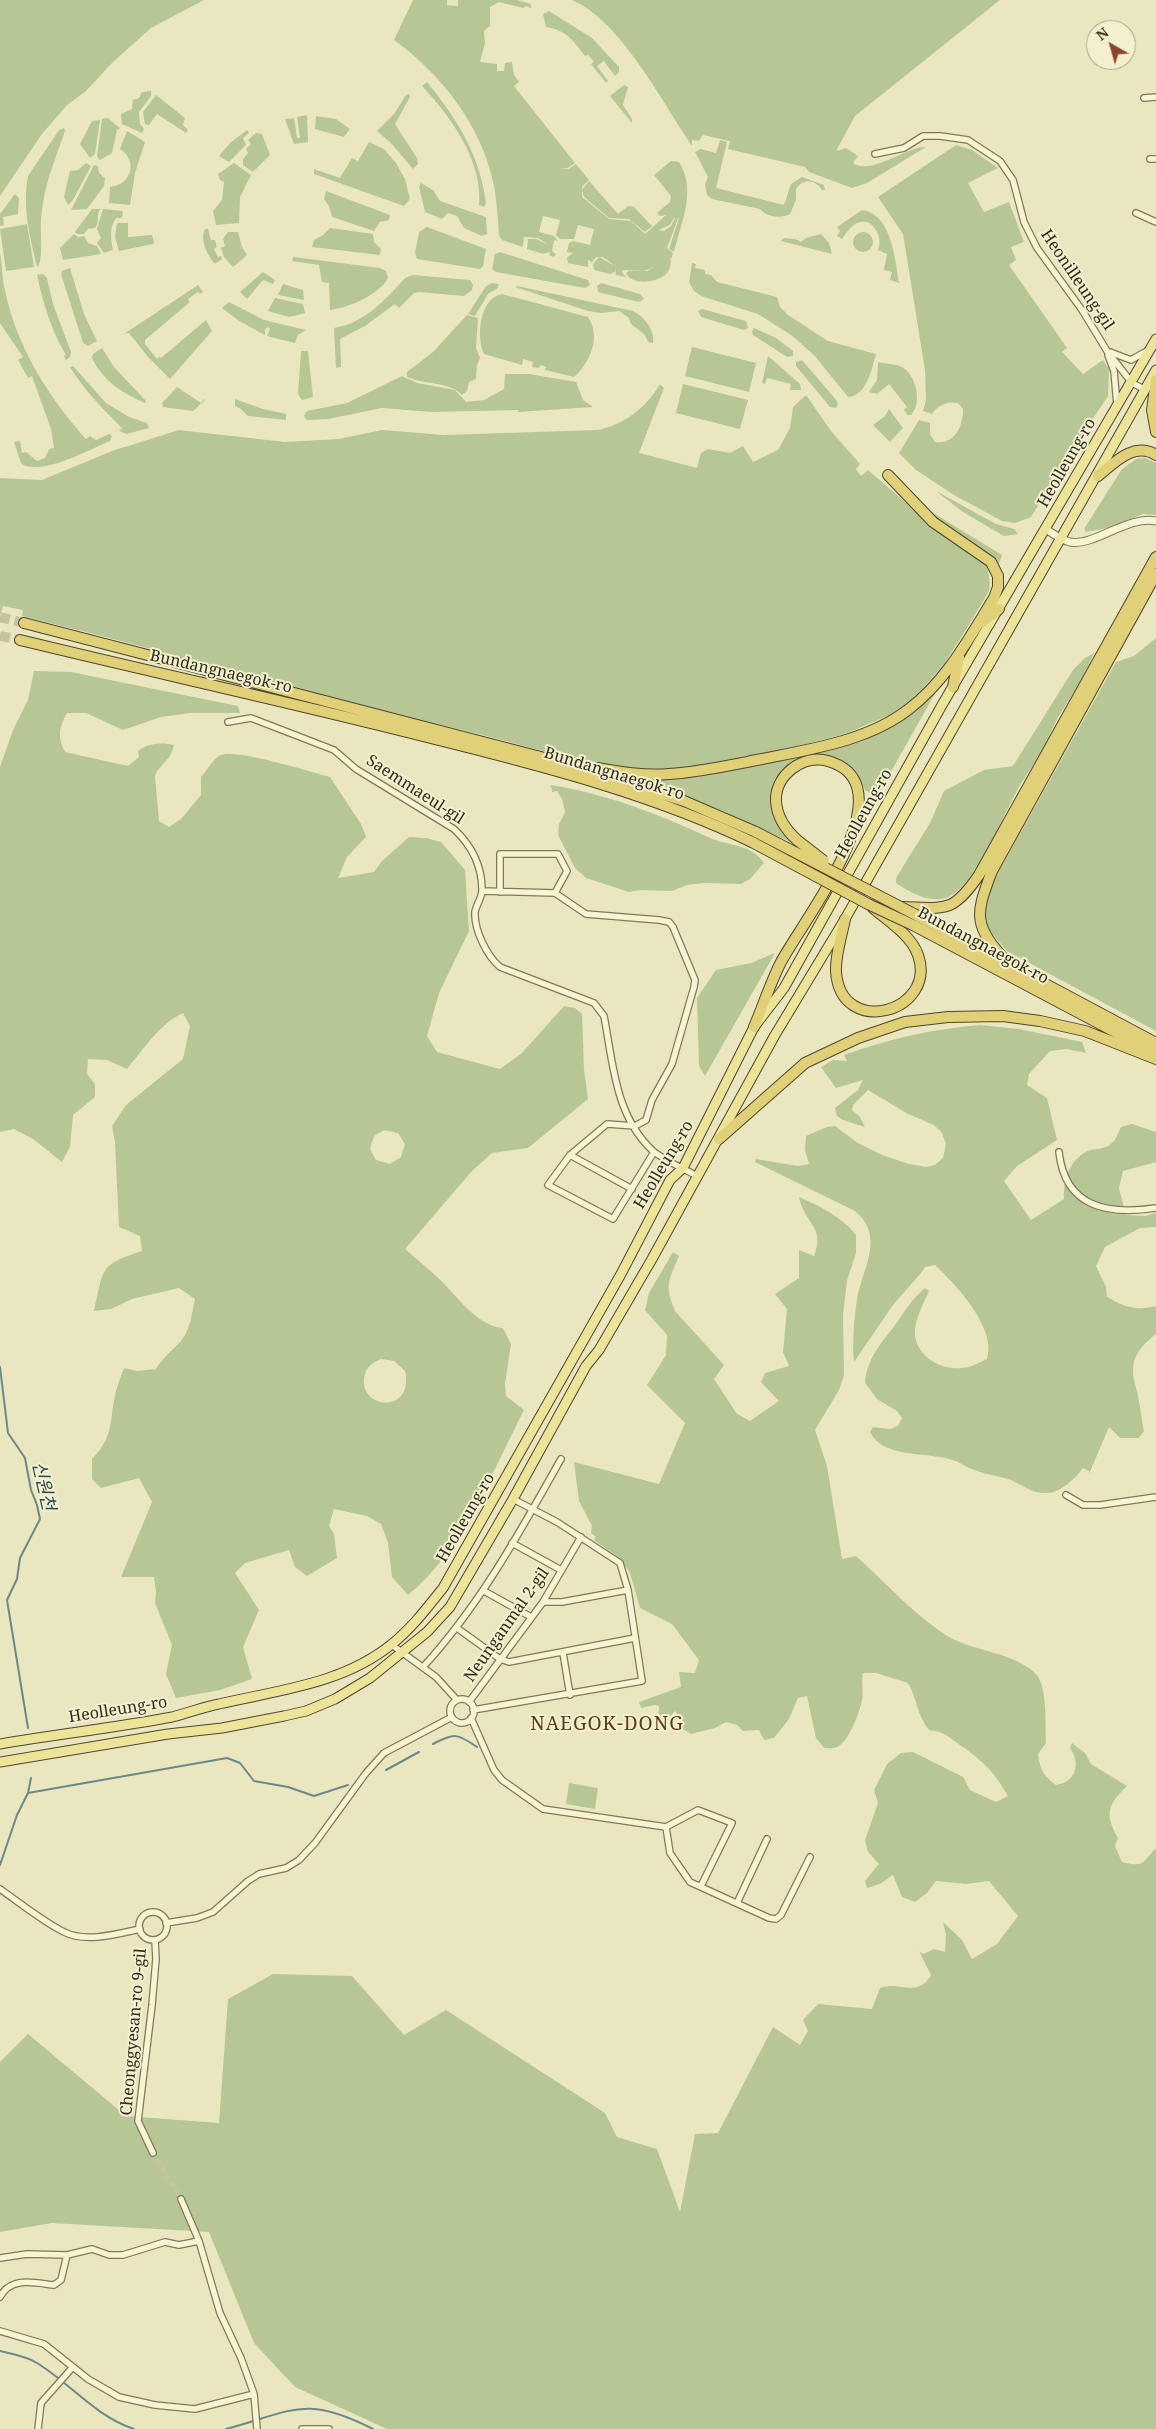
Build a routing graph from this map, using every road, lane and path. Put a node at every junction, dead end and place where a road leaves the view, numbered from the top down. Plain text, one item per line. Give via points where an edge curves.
1 (1156, 97) edge
2 (1144, 98) dead end
3 (875, 154) dead end
4 (1136, 213) dead end
5 (1156, 222) edge
6 (1156, 339) edge
7 (1151, 349) junction
8 (1107, 351) junction
9 (1156, 370) edge
10 (1156, 380) edge
11 (1132, 383) junction
12 (1144, 389) junction
13 (1117, 407) junction
14 (1156, 432) edge
15 (1156, 455) edge
16 (888, 476) dead end
17 (1098, 476) junction
18 (1156, 521) edge
19 (1046, 530) junction
20 (1061, 538) junction
21 (1156, 557) edge
22 (1156, 574) edge
23 (999, 609) junction
24 (24, 623) tunnel mouth
25 (977, 626) junction
26 (20, 640) tunnel mouth
27 (961, 652) junction
28 (953, 687) junction
29 (228, 722) dead end
30 (1061, 735) junction
31 (564, 763) junction
32 (840, 870) junction
33 (482, 891) junction
34 (500, 892) junction
35 (555, 893) junction
36 (868, 904) junction
37 (918, 916) junction
38 (845, 919) junction
39 (1008, 963) junction
40 (754, 1027) junction
41 (1156, 1043) edge
42 (1156, 1053) edge
43 (1156, 1059) edge
44 (635, 1126) junction
45 (719, 1139) junction
46 (654, 1152) junction
47 (1059, 1152) dead end
48 (570, 1155) junction
49 (683, 1168) junction
50 (697, 1176) junction
51 (632, 1189) junction
52 (1156, 1208) edge
53 (561, 1459) dead end
54 (1066, 1495) dead end
55 (1156, 1497) edge
56 (513, 1499) junction
57 (533, 1508) junction
58 (581, 1537) junction
59 (512, 1543) junction
60 (561, 1570) junction
61 (628, 1590) junction
62 (484, 1591) junction
63 (543, 1602) junction
64 (531, 1617) junction
65 (457, 1628) junction
66 (635, 1638) junction
67 (392, 1645) junction
68 (403, 1653) junction
69 (563, 1653) junction
70 (500, 1659) junction
71 (423, 1667) junction
72 (570, 1694) junction
73 (457, 1700) junction
74 (470, 1702) junction
75 (473, 1710) junction
76 (452, 1717) junction
77 (470, 1718) junction
78 (0, 1744) edge
79 (0, 1762) edge
80 (666, 1827) junction
81 (767, 1839) dead end
82 (810, 1857) dead end
83 (701, 1886) junction
84 (1, 1890) edge
85 (737, 1902) junction
86 (166, 1923) junction
87 (140, 1929) junction
88 (155, 1940) junction
89 (153, 2153) tunnel mouth
90 (180, 2199) tunnel mouth
91 (199, 2241) junction
92 (67, 2255) junction
93 (0, 2258) edge
94 (0, 2297) edge
95 (0, 2331) edge
96 (70, 2370) junction
97 (254, 2397) junction
98 (38, 2429) edge
99 (257, 2429) edge
100 (302, 2429) edge
101 (329, 2429) edge

1 - 2 street
3 - 8 street, Heonilleung-gil via 904,148 923,136 940,136 968,140 1000,161 1014,180 1030,236
4 - 5 street
6 - 7 main road, Heolleung-ro
7 - 8 street via 1131,360
7 - 11 main road, Heolleung-ro
8 - 11 street, Heonilleung-gil
8 - 13 street via 1114,372
9 - 12 main road, Heolleung-ro
10 - 14 highway via 1152,410
11 - 12 street, Heonilleung-gil
11 - 13 main road, Heolleung-ro
12 - 17 main road, Heolleung-ro
13 - 19 main road, Heolleung-ro
15 - 17 highway via 1145,450 1130,452
16 - 25 highway via 925,514 988,559 996,570 997,591
17 - 20 main road, Heolleung-ro
18 - 20 street via 1150,519 1127,524 1076,542
19 - 20 street
19 - 23 main road, Heolleung-ro
20 - 38 main road, Heolleung-ro
21 - 30 highway
22 - 30 highway
23 - 25 highway
23 - 28 main road, Heolleung-ro
24 - 31 highway, Bundangnaegok-ro
25 - 27 highway
26 - 36 highway, Bundangnaegok-ro, bridge via 508,757 680,809 752,842
27 - 28 highway
27 - 31 highway via 945,675 908,710 861,735 719,768 668,774 636,774
28 - 40 main road, Heolleung-ro via 784,988
29 - 33 street, Saemmaeul-gil via 251,718 334,750 356,769 454,829 467,841 476,859
30 - 37 highway via 964,896 944,908
30 - 39 highway via 992,871 981,900 980,923 987,938
31 - 32 highway, Bundangnaegok-ro, bridge via 684,801
32 - 32 highway, bridge via 792,836 777,810 777,793 785,777 798,764 816,759 832,762 847,771 855,782 859,794 857,820
32 - 37 highway, Bundangnaegok-ro, bridge
32 - 40 highway via 780,964
33 - 34 street
33 - 44 street, Saemmaeul-gil via 475,911 476,928 493,961 500,967 594,1003 600,1009 618,1092 625,1112
34 - 35 street
34 - 35 street via 500,854 558,854 567,872
35 - 44 street via 586,914 669,922 695,980 672,1064 652,1100 646,1120
36 - 37 highway, Bundangnaegok-ro, bridge
36 - 38 highway, bridge via 905,936 919,956 920,976 914,993 900,1005 882,1012 866,1012 849,1002 838,985 836,970
37 - 39 highway, Bundangnaegok-ro
37 - 42 highway, Bundangnaegok-ro
38 - 45 main road, Heolleung-ro
39 - 41 highway, Bundangnaegok-ro
40 - 49 main road, Heolleung-ro
43 - 45 highway via 1085,1030 1040,1021 1003,1016 905,1022 858,1038 805,1063
44 - 46 street, Saemmaeul-gil
44 - 48 street via 607,1124
45 - 50 main road, Heolleung-ro
46 - 49 street, Saemmaeul-gil
46 - 51 street
47 - 52 street via 1066,1182 1088,1203 1113,1210
48 - 51 street
48 - 51 street via 548,1185 613,1219
49 - 50 street, Saemmaeul-gil
49 - 67 main road, Heolleung-ro via 670,1180 622,1274 443,1588
50 - 56 main road, Heolleung-ro
53 - 57 street
54 - 55 street via 1083,1505
56 - 57 street
56 - 68 main road, Heolleung-ro via 450,1608
57 - 58 street
57 - 59 street
58 - 60 street, Neunganmal 2-gil
58 - 61 street via 620,1563
59 - 60 street
59 - 62 street
60 - 63 street, Neunganmal 2-gil
61 - 63 street via 562,1602
61 - 66 street
62 - 64 street
62 - 65 street
63 - 64 street, Neunganmal 2-gil
64 - 70 street, Neunganmal 2-gil
65 - 70 street
65 - 71 street
66 - 69 street
66 - 72 street via 642,1681
67 - 68 street
67 - 78 main road, Heolleung-ro via 349,1670 300,1688 166,1718
68 - 71 street
68 - 79 main road, Heolleung-ro via 335,1699 306,1711 222,1728
69 - 70 street via 508,1662
69 - 72 street
70 - 74 street, Neunganmal 2-gil
71 - 73 street via 448,1687
72 - 75 street
73 - 74 street
73 - 76 street via 450,1707
74 - 75 street
75 - 77 street
76 - 77 street via 461,1722
76 - 86 street via 384,1753 299,1860 286,1868 248,1880 213,1912
77 - 80 street via 494,1770 502,1780 543,1809
80 - 83 street via 670,1853 690,1882
80 - 83 street via 698,1810 732,1823
81 - 85 street
82 - 85 street via 776,1919
83 - 85 street
84 - 87 street via 65,1932 102,1936
86 - 87 street via 161,1915 148,1913 141,1919
86 - 88 street via 163,1935
87 - 88 street via 144,1936
88 - 89 street, Cheonggyesan-ro 9-gil via 152,2005 138,2121
90 - 91 street
91 - 92 street via 179,2245 165,2242 122,2255 109,2255 92,2249
91 - 97 street via 220,2313 241,2358
92 - 93 street via 27,2254
92 - 94 street via 58,2284 20,2282 7,2288
95 - 96 street via 44,2344
96 - 97 street via 119,2397 155,2404 195,2408
96 - 98 street via 41,2403
97 - 99 street
100 - 101 street

